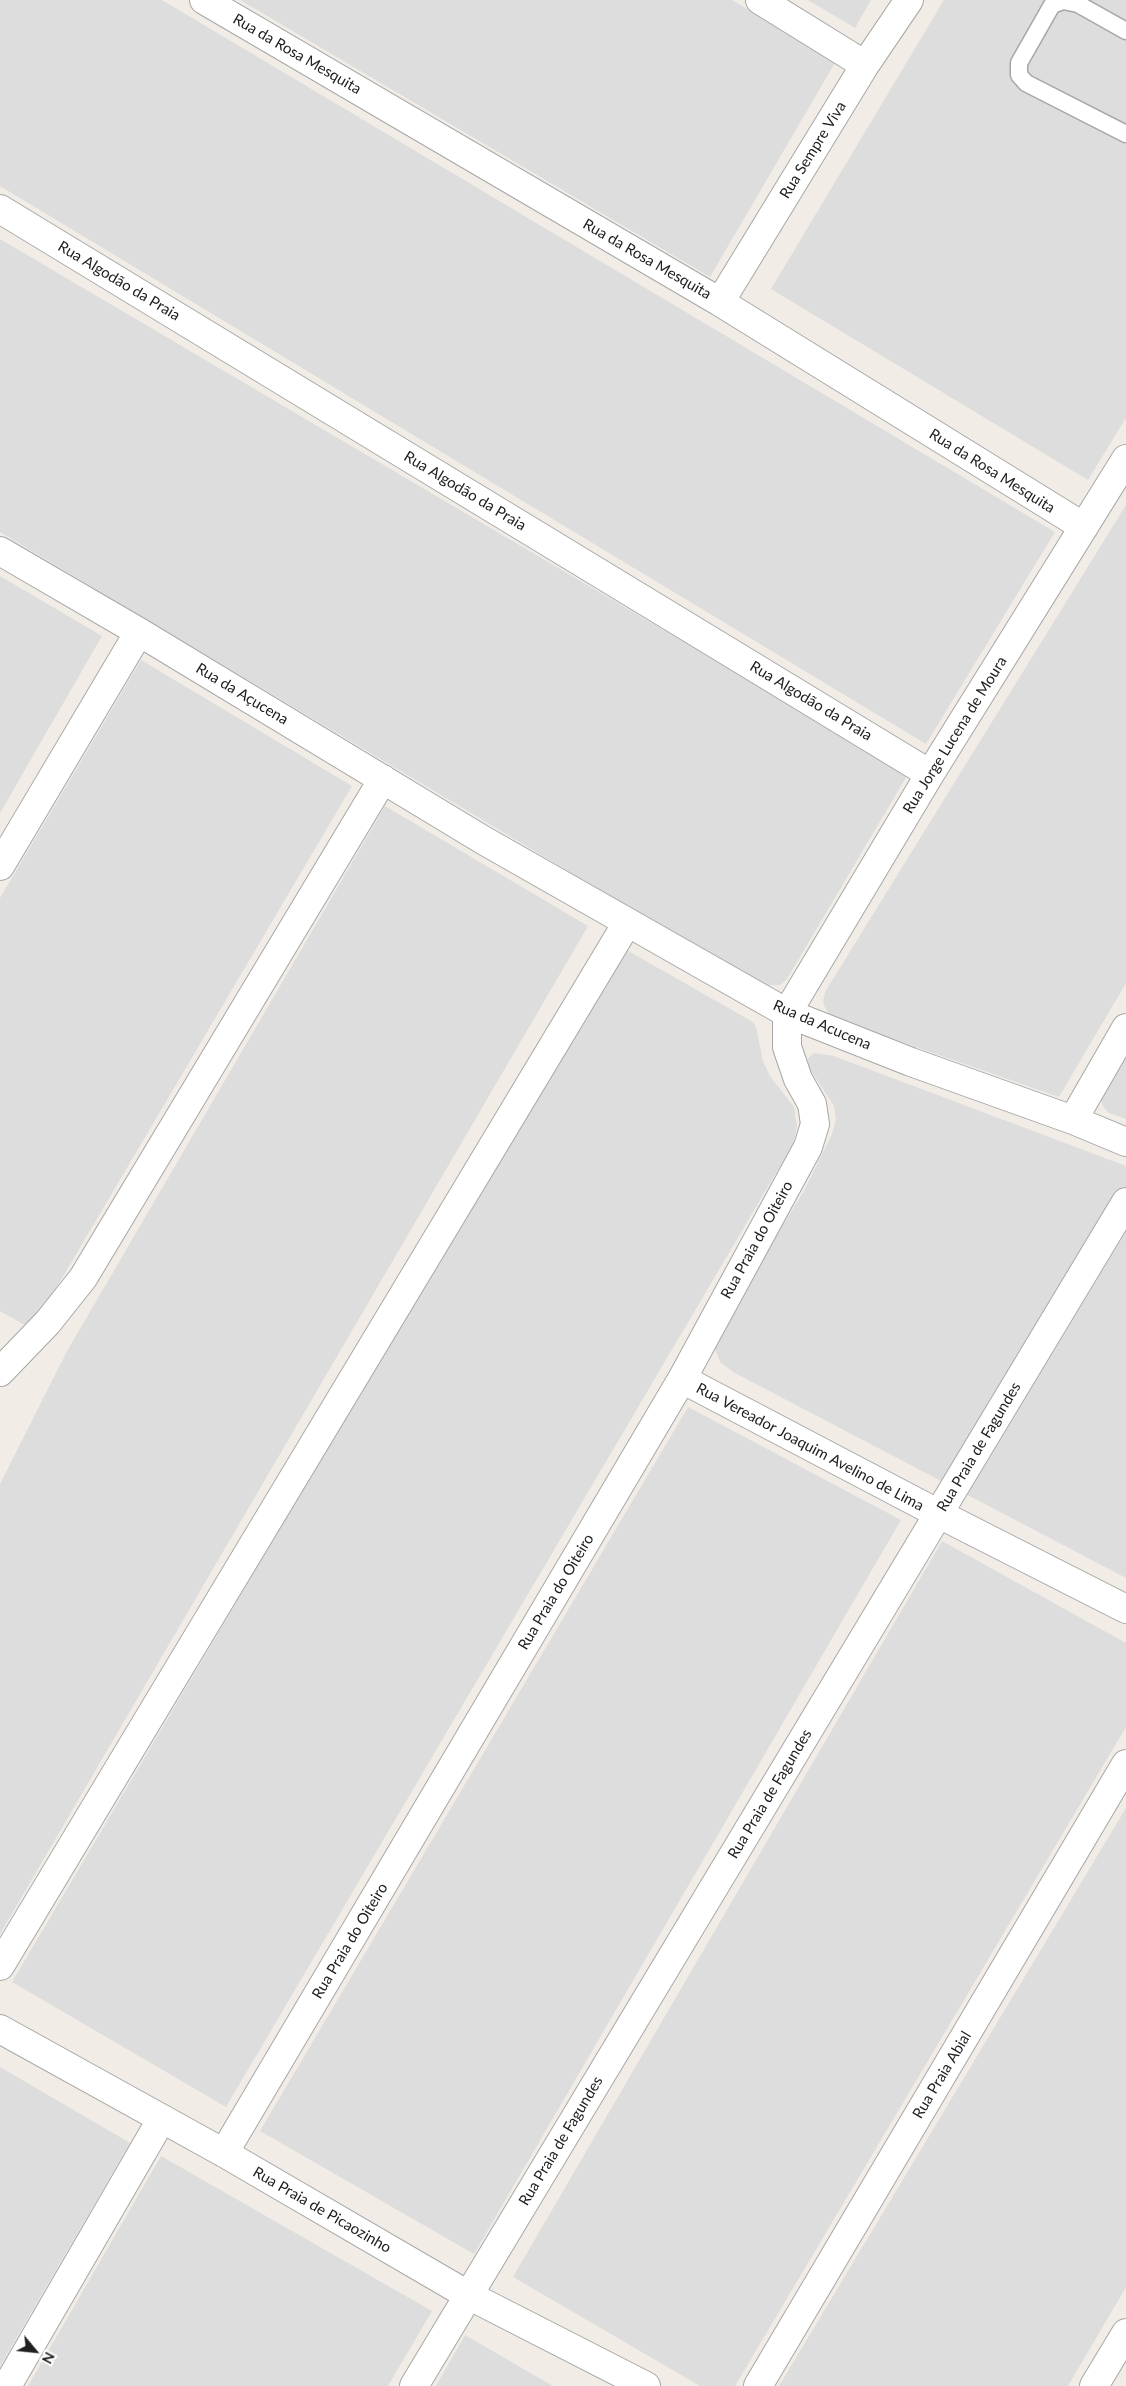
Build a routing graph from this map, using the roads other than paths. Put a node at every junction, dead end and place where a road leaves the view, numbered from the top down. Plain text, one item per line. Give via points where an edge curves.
1 (204, 0) edge
2 (760, 0) edge
3 (909, 0) edge
4 (1126, 31) edge
5 (865, 64) junction
6 (1126, 134) edge
7 (0, 209) edge
8 (720, 302) junction
9 (1126, 459) edge
10 (1084, 528) junction
11 (0, 550) edge
12 (139, 632) junction
13 (930, 774) junction
14 (383, 779) junction
15 (483, 840) joint
16 (0, 866) edge
17 (627, 923) junction
18 (787, 1013) junction
19 (1126, 1028) edge
20 (1073, 1120) junction
21 (1126, 1142) edge
22 (1126, 1202) edge
23 (0, 1372) edge
24 (682, 1379) junction
25 (939, 1514) junction
26 (1126, 1609) edge
27 (1126, 1764) edge
28 (0, 1966) edge
29 (0, 2029) edge
30 (161, 2120) junction
31 (224, 2153) junction
32 (468, 2295) junction
33 (1126, 2333) edge
34 (7, 2386) edge
35 (414, 2386) edge
36 (646, 2386) edge
37 (758, 2386) edge
38 (1094, 2386) edge

1 - 8 street, Rua da Rosa Mesquita
2 - 5 street
3 - 5 street, Rua Sempre Viva
4 - 6 lane via 1078,4 1063,1 1052,5 1019,63 1019,75 1026,83
5 - 8 street, Rua Sempre Viva
7 - 13 street, Rua Algodão da Praia
8 - 10 street, Rua da Rosa Mesquita
9 - 10 street, Rua Jorge Lucena de Moura
10 - 13 street, Rua Jorge Lucena de Moura
11 - 12 street, Rua da Açucena
12 - 14 street, Rua da Açucena
12 - 16 street
13 - 18 street, Rua Jorge Lucena de Moura
14 - 15 street, Rua da Açucena
14 - 23 street via 83,1278 48,1322
15 - 17 street, Rua da Acucena
17 - 18 street, Rua da Acucena
17 - 28 street
18 - 20 street, Rua da Acucena
18 - 24 street, Rua Praia do Oiteiro via 787,1047 798,1079 812,1104 815,1124 808,1147
19 - 20 street
20 - 21 street, Rua da Acucena
22 - 25 street, Rua Praia de Fagundes
24 - 25 street, Rua Vereador Joaquim Avelino de Lima
24 - 31 street, Rua Praia do Oiteiro
25 - 26 street, Rua Vereador Joaquim Avelino de Lima
25 - 32 street, Rua Praia de Fagundes
27 - 37 street, Rua Praia Abial
29 - 30 street, Rua Praia de Picaozinho
30 - 31 street, Rua Praia de Picaozinho
30 - 34 street
31 - 32 street, Rua Praia de Picaozinho
32 - 35 street, Rua Praia de Fagundes
32 - 36 street, Rua Praia de Picaozinho
33 - 38 street

